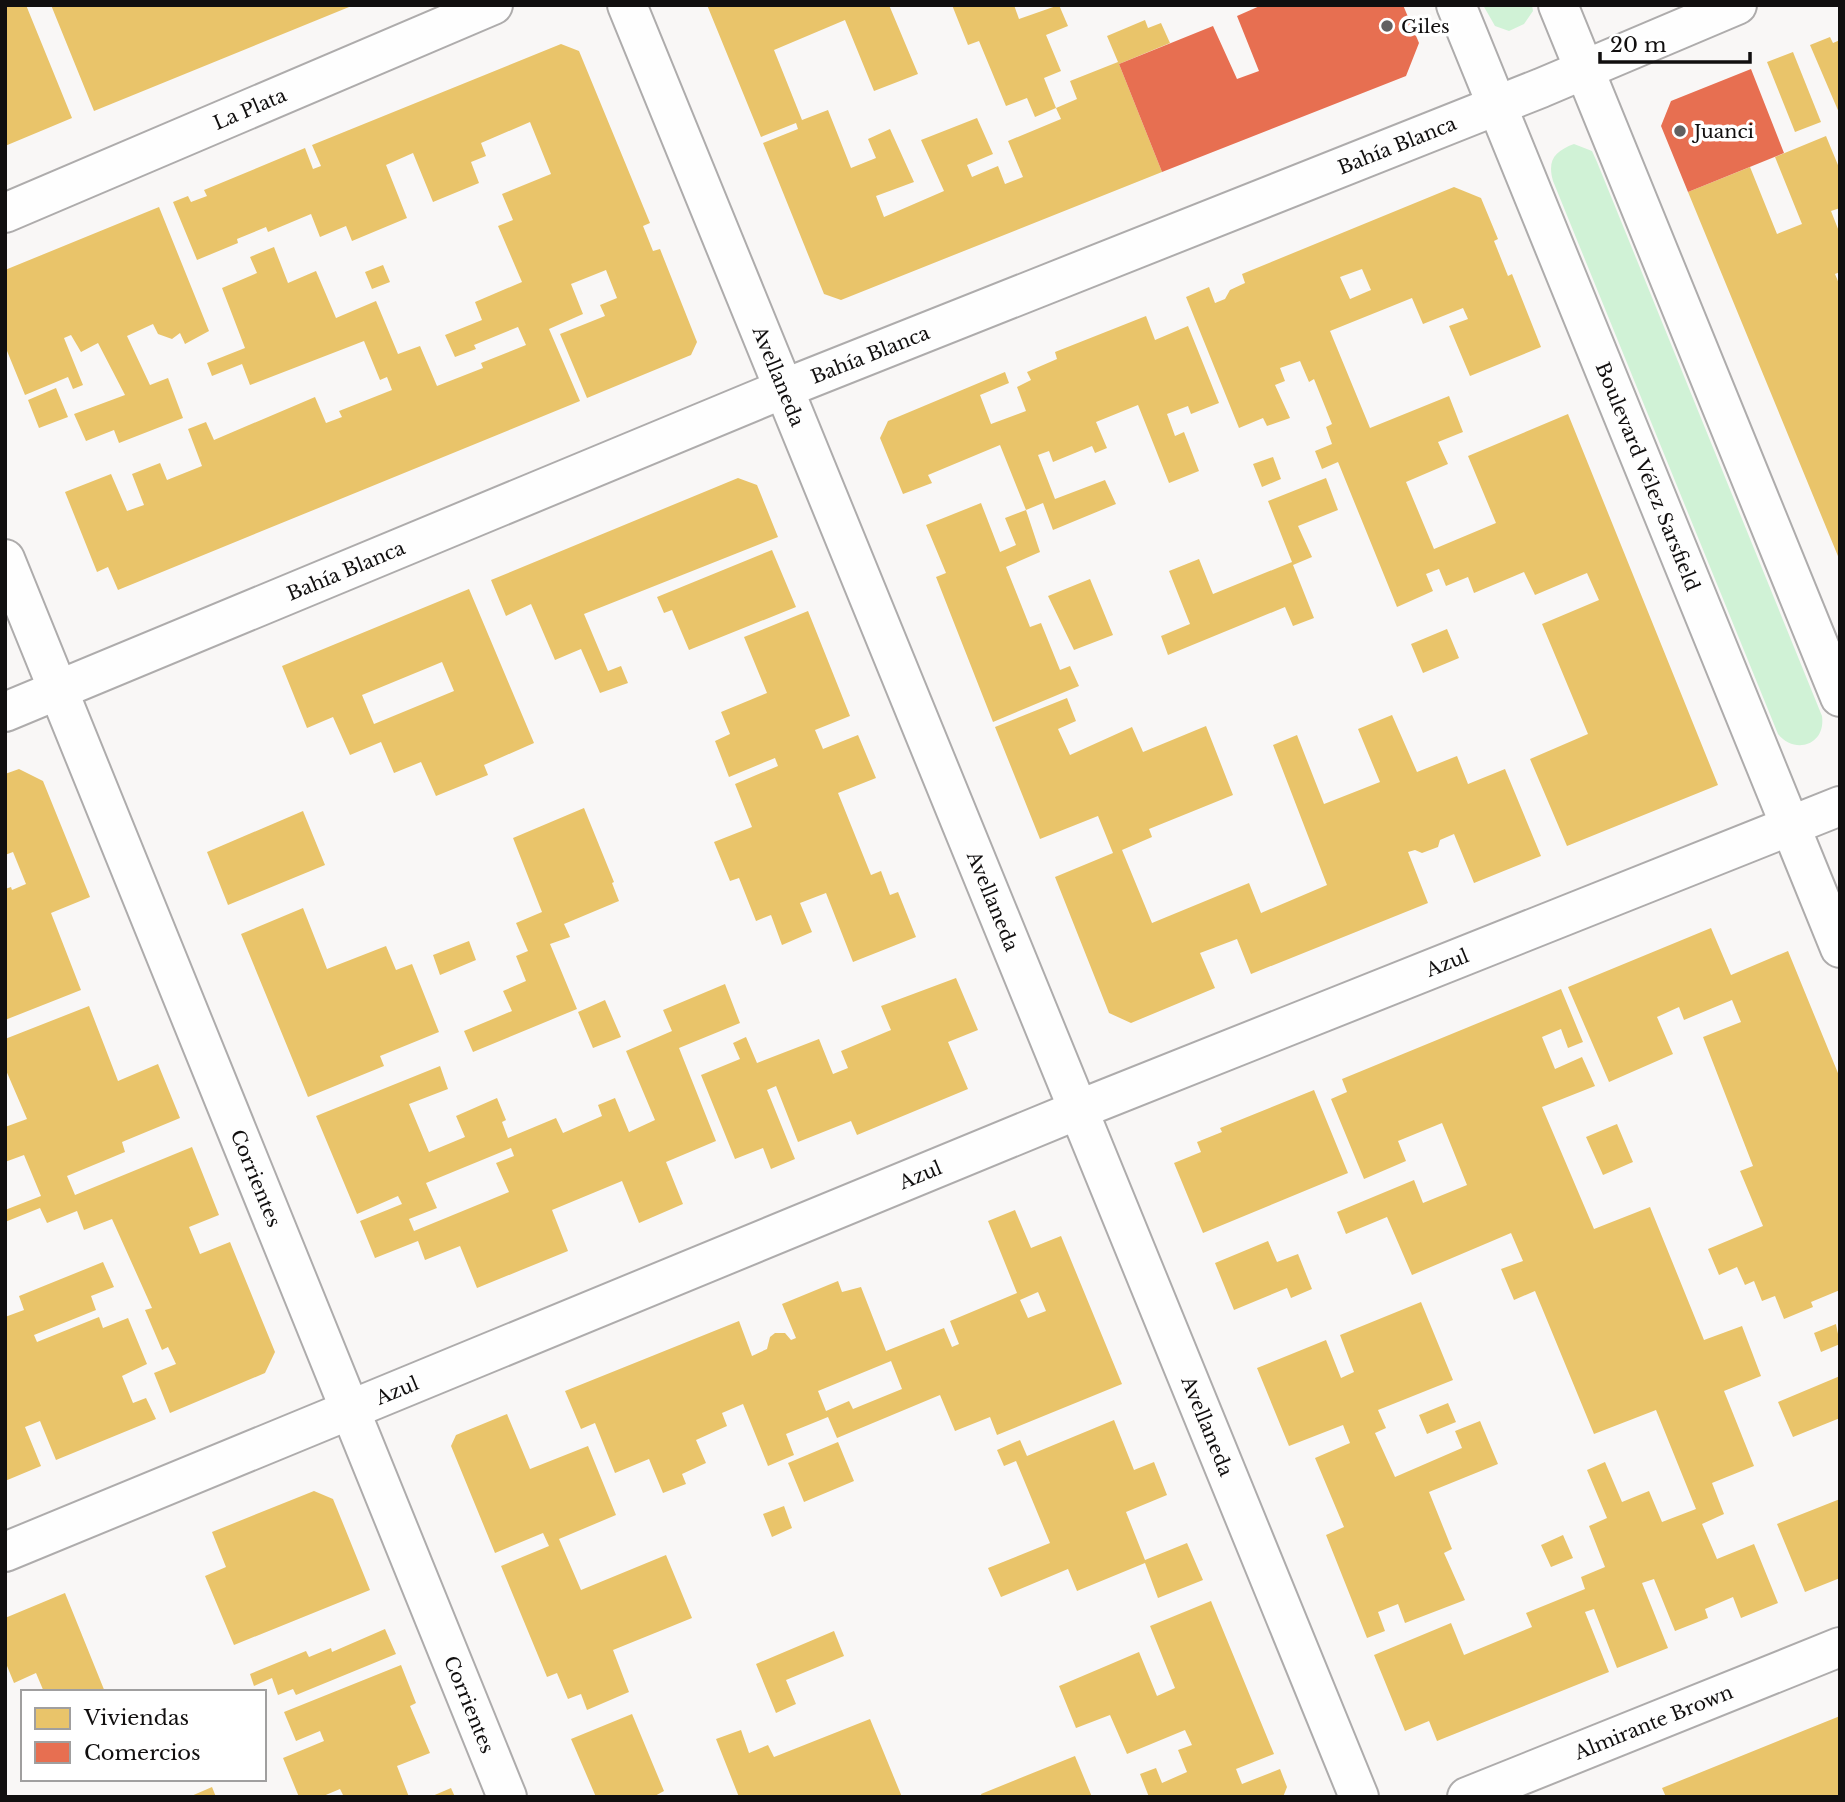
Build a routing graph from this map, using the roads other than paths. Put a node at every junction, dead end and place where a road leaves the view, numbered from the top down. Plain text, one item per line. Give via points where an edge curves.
1 (493, 5) edge
2 (627, 5) edge
3 (1456, 5) edge
4 (1558, 5) edge
5 (1737, 5) edge
6 (1585, 70) junction
7 (1497, 105) junction
8 (5, 213) edge
9 (783, 389) junction
10 (5, 559) edge
11 (57, 691) junction
12 (1840, 697) edge
13 (5, 712) edge
14 (1840, 806) edge
15 (1790, 826) junction
16 (1840, 948) edge
17 (1080, 1109) junction
18 (351, 1410) junction
19 (5, 1552) edge
20 (1840, 1647) edge
21 (507, 1797) edge
22 (1359, 1797) edge
23 (1467, 1797) edge

1 - 8 street, La Plata
2 - 9 street, Avellaneda
3 - 7 street, Boulevard Vélez Sarsfield
4 - 6 street
5 - 6 street, Bahía Blanca
6 - 7 street, Bahía Blanca
6 - 12 street
7 - 9 street, Bahía Blanca
7 - 15 street, Boulevard Vélez Sarsfield
9 - 11 street, Bahía Blanca
9 - 17 street, Avellaneda
10 - 11 street, Corrientes
11 - 13 street, Bahía Blanca
11 - 18 street, Corrientes
14 - 15 street, Azul
15 - 16 street, Boulevard Vélez Sarsfield
15 - 17 street, Azul
17 - 18 street, Azul
17 - 22 street, Avellaneda
18 - 19 street, Azul
18 - 21 street, Corrientes
20 - 23 street, Almirante Brown

